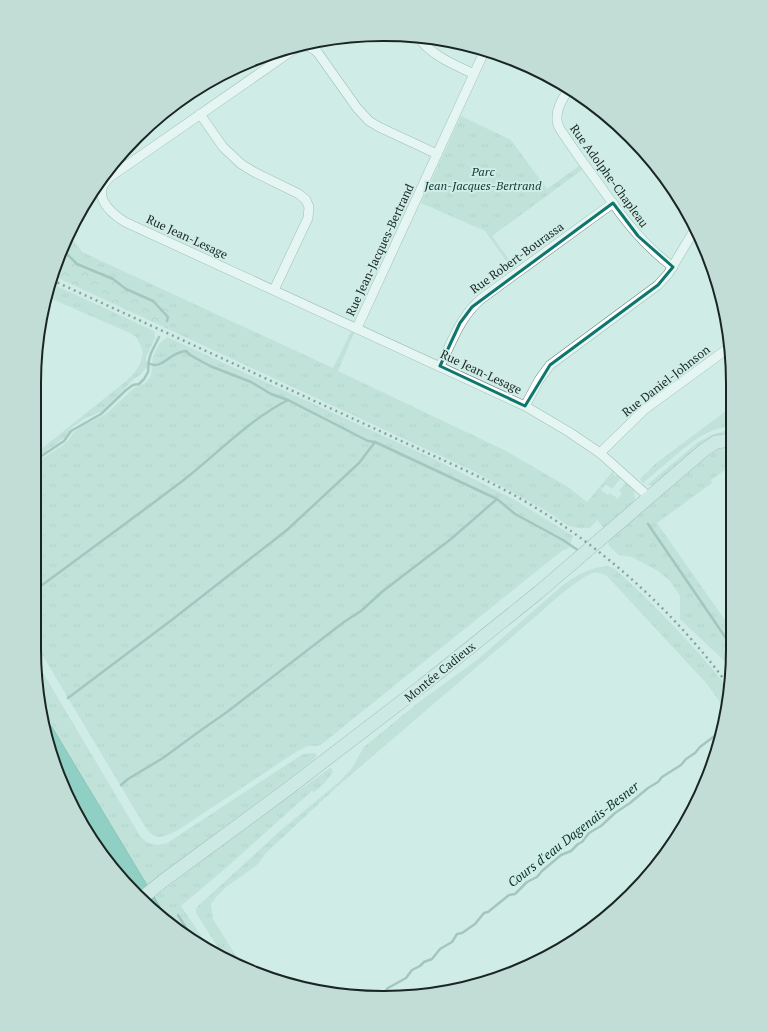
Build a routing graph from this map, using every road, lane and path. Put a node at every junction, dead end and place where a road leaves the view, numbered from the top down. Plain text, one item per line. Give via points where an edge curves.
1 (424, 44) edge
2 (313, 49) edge
3 (284, 56) edge
4 (482, 56) edge
5 (474, 74) junction
6 (566, 94) edge
7 (200, 114) junction
8 (437, 154) junction
9 (110, 178) edge
10 (101, 190) edge
11 (612, 203) junction
12 (692, 234) edge
13 (672, 267) junction
14 (274, 290) junction
15 (357, 328) junction
16 (724, 351) edge
17 (440, 366) junction
18 (525, 406) junction
19 (726, 441) edge
20 (600, 453) junction
21 (649, 497) junction
22 (57, 752) edge
23 (140, 890) edge
24 (146, 895) edge

1 - 5 street via 440,57
2 - 8 street, Rue Jean-Lesage via 357,108 370,121
3 - 7 street, Rue Jean-Lesage
4 - 5 street, Rue Jean-Jacques-Bertrand
5 - 8 street, Rue Jean-Jacques-Bertrand
6 - 11 street, Rue Adolphe-Chapleau via 557,114 558,126
7 - 9 street, Rue Jean-Lesage
7 - 14 street via 223,147 241,164 299,194 308,203 308,218
8 - 15 street, Rue Jean-Jacques-Bertrand
10 - 14 street, Rue Jean-Lesage via 102,199 111,211 125,222
11 - 13 street, Rue Adolphe-Chapleau via 647,246
11 - 17 street, Rue Robert-Bourassa via 476,303 462,319
12 - 13 street
13 - 18 street via 658,285 550,365
14 - 15 street, Rue Jean-Lesage
15 - 17 street, Rue Jean-Lesage
16 - 20 street, Rue Daniel-Johnson via 645,409
17 - 18 street, Rue Jean-Lesage
18 - 20 street, Rue Jean-Lesage
19 - 21 street, Montée Cadieux via 716,442 704,450
20 - 21 street, Rue Jean-Lesage
21 - 24 street, Montée Cadieux, bridge via 422,686
22 - 23 highway

